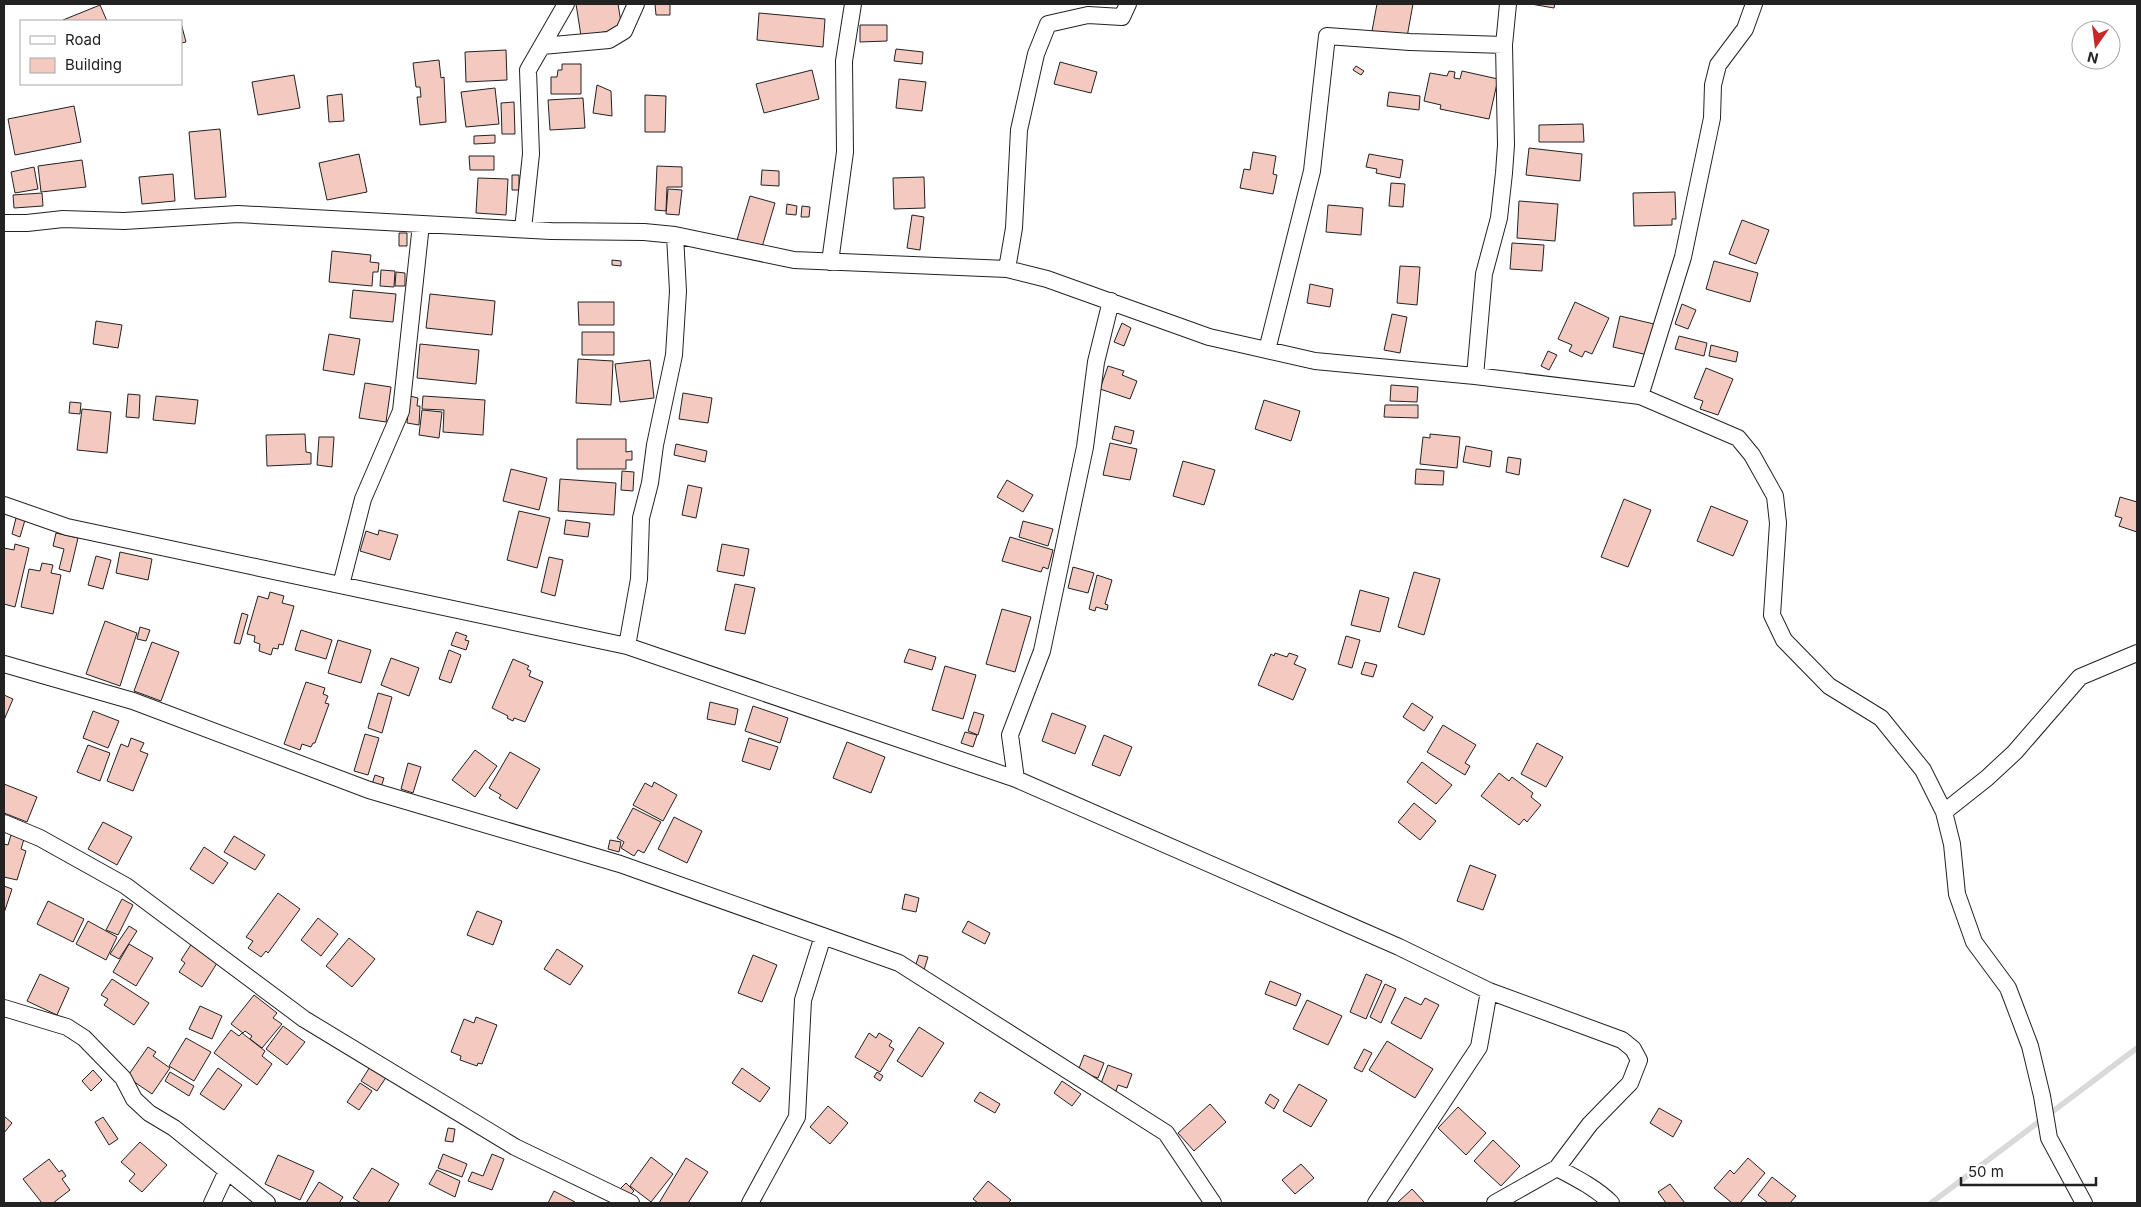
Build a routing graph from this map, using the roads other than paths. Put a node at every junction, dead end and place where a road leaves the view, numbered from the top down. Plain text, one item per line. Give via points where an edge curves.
1 (566, 4) edge
2 (636, 4) edge
3 (853, 4) edge
4 (1128, 4) edge
5 (1508, 4) edge
6 (1754, 4) edge
7 (1504, 44) junction
8 (542, 46) junction
9 (4, 223) edge
10 (422, 224) junction
11 (523, 229) junction
12 (675, 235) junction
13 (830, 262) junction
14 (1007, 269) junction
15 (1111, 300) junction
16 (1267, 350) junction
17 (1475, 376) junction
18 (1640, 396) junction
19 (4, 505) edge
20 (341, 585) junction
21 (627, 646) junction
22 (2137, 653) edge
23 (4, 664) edge
24 (1016, 779) junction
25 (1944, 812) junction
26 (4, 823) edge
27 (823, 936) junction
28 (1489, 991) junction
29 (4, 1008) edge
30 (1558, 1168) junction
31 (227, 1171) junction
32 (212, 1203) edge
33 (267, 1203) edge
34 (631, 1203) edge
35 (750, 1203) edge
36 (1213, 1203) edge
37 (1376, 1203) edge
38 (1496, 1203) edge
39 (1611, 1203) edge
40 (2084, 1203) edge

1 - 8 street
2 - 8 street via 624,32 609,40
3 - 13 street via 844,61 845,152
4 - 14 street via 1122,17 1088,15 1048,24 1036,54 1019,130 1014,228
5 - 7 street
6 - 18 street via 1745,29 1718,65 1713,85 1712,118 1683,257
7 - 16 street via 1327,36 1312,171
7 - 17 street via 1504,173 1498,218 1484,274
8 - 11 street via 528,70 531,154
9 - 10 street via 62,219 124,221 238,214
10 - 11 street
10 - 20 street via 401,411 363,499
11 - 12 street
12 - 13 street via 794,260
12 - 21 street via 678,291 674,355 641,518 639,579
13 - 14 street
14 - 15 street via 1047,278
15 - 16 street via 1209,337
15 - 24 street via 1096,362 1085,447 1042,650 1010,735
16 - 17 street via 1314,361
17 - 18 street
18 - 25 street via 1738,438 1752,455 1775,496 1778,523 1772,615 1784,640 1829,686 1880,718 1923,770
19 - 20 street via 67,527
20 - 21 street
21 - 24 street
22 - 25 street via 2080,677 2015,752
23 - 27 street via 133,702 369,790 620,864
24 - 28 street via 1399,947
25 - 40 street via 1952,844 1957,894 1974,942 2008,988 2030,1046 2048,1138
26 - 34 street via 40,838 126,886 304,1019 490,1132
27 - 35 street via 803,1000 797,1117
27 - 36 street via 899,963 1166,1133
28 - 30 street via 1622,1040 1634,1049 1638,1060 1630,1083 1590,1124
28 - 37 street via 1478,1047
29 - 31 street via 67,1027 84,1038 123,1078 134,1099 149,1113 174,1128
30 - 38 street
30 - 39 street
31 - 32 street
31 - 33 street

